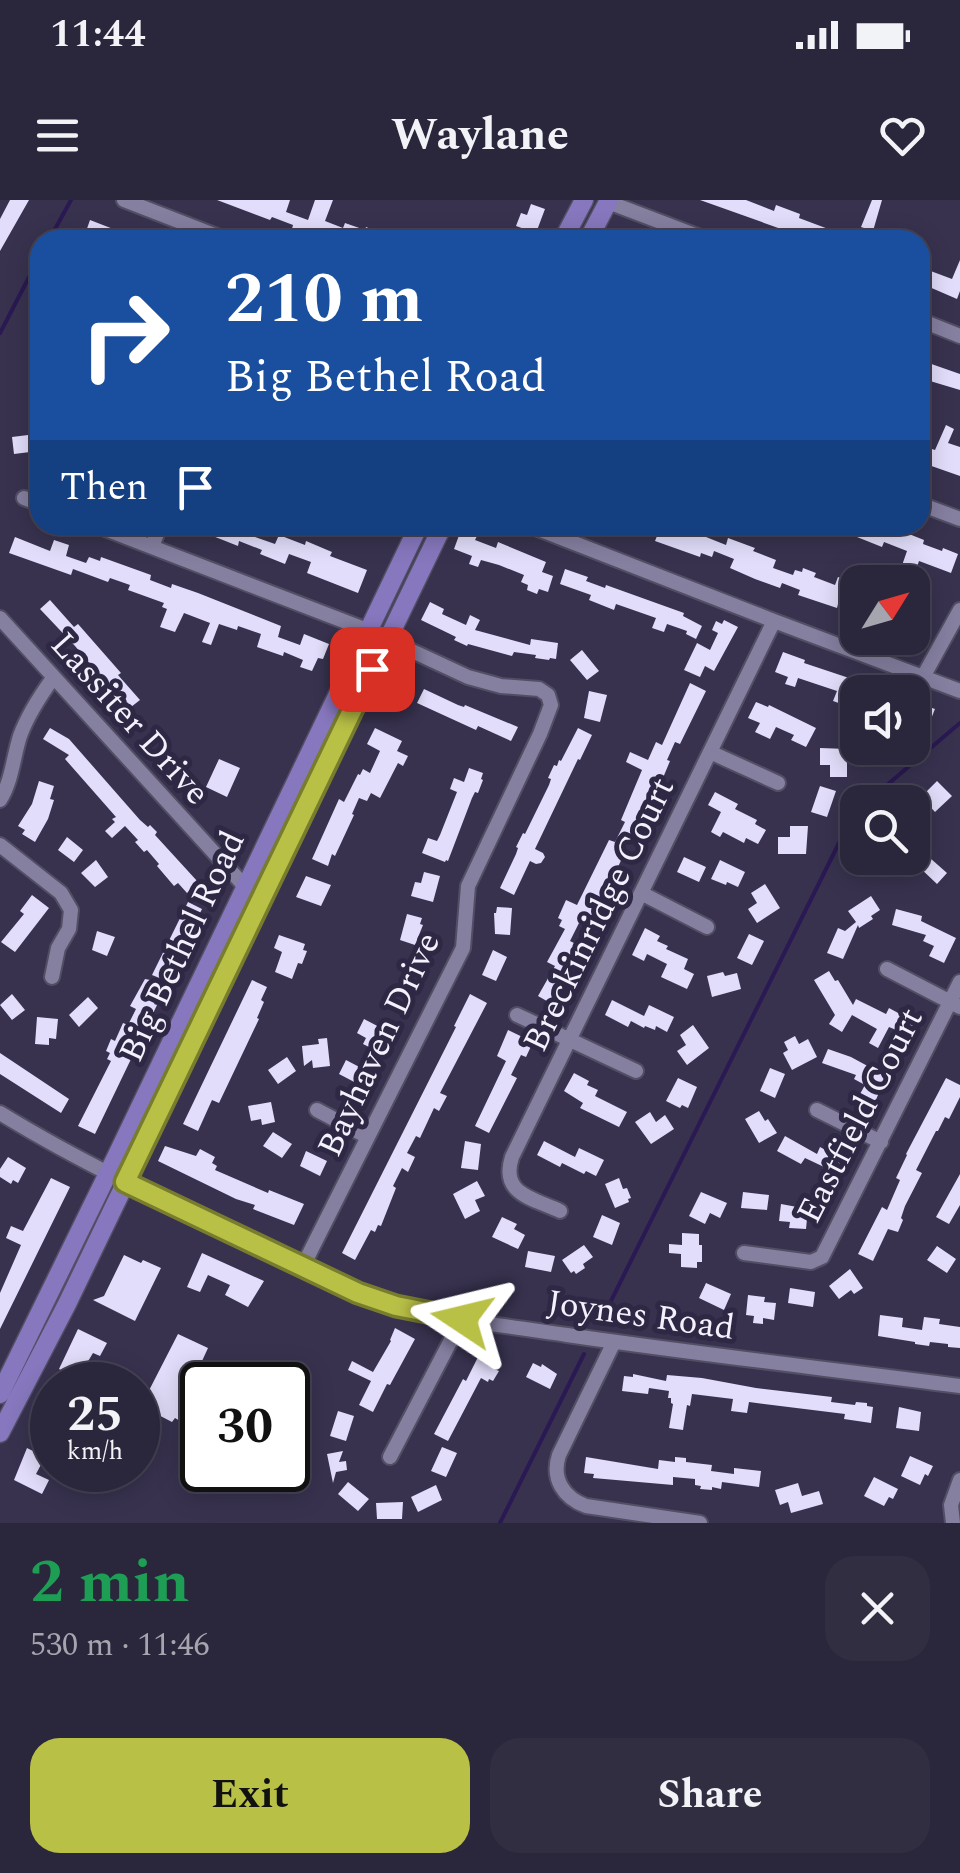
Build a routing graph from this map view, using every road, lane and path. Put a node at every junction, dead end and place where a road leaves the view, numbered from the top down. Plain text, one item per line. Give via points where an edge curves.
1 (124, 200) edge
2 (584, 200) edge
3 (608, 201) edge
4 (201, 230) edge
5 (569, 230) edge
6 (593, 230) edge
7 (682, 230) edge
8 (930, 324) edge
9 (960, 336) edge
10 (24, 498) dead end
11 (30, 500) edge
12 (930, 508) edge
13 (960, 519) edge
14 (122, 535) edge
15 (156, 535) edge
16 (413, 535) edge
17 (438, 535) edge
18 (553, 535) edge
19 (152, 546) junction
20 (960, 610) edge
21 (0, 618) edge
22 (774, 622) junction
23 (367, 630) junction
24 (387, 639) junction
25 (918, 675) edge
26 (924, 675) edge
27 (53, 678) junction
28 (930, 680) edge
29 (960, 691) edge
30 (710, 752) junction
31 (778, 783) dead end
32 (0, 800) edge
33 (0, 844) edge
34 (245, 887) junction
35 (641, 893) junction
36 (260, 903) junction
37 (707, 927) dead end
38 (887, 969) dead end
39 (52, 976) dead end
40 (960, 982) edge
41 (955, 1004) edge
42 (517, 1014) dead end
43 (570, 1040) junction
44 (636, 1071) dead end
45 (317, 1110) dead end
46 (817, 1110) dead end
47 (0, 1113) edge
48 (368, 1138) junction
49 (880, 1142) junction
50 (117, 1178) junction
51 (560, 1211) dead end
52 (744, 1253) dead end
53 (303, 1266) junction
54 (462, 1319) junction
55 (614, 1342) junction
56 (960, 1386) edge
57 (0, 1394) edge
58 (0, 1433) edge
59 (390, 1457) dead end
60 (960, 1480) edge
61 (700, 1523) edge
62 (953, 1523) edge

1 - 4 street
2 - 5 main road
3 - 6 main road
3 - 7 street
8 - 9 street
10 - 11 street
12 - 13 street
14 - 19 street
15 - 19 street
16 - 23 main road, Big Bethel Road
17 - 24 main road, Big Bethel Road
18 - 22 street
19 - 23 street
20 - 26 street
21 - 27 street, Lassiter Drive
22 - 25 street
22 - 30 street, Breckinridge Court
23 - 24 street
23 - 34 main road, Big Bethel Road
24 - 36 main road, Big Bethel Road
24 - 48 street, Bayhaven Drive via 468,677 539,689 551,705 468,886 463,948
27 - 32 street via 34,704
27 - 34 street, Lassiter Drive
28 - 29 street
30 - 31 street
30 - 35 street, Breckinridge Court
33 - 39 street via 61,893 71,910
34 - 36 street, Lassiter Drive
34 - 50 main road, Big Bethel Road
35 - 37 street
35 - 43 street, Breckinridge Court
36 - 50 main road, Big Bethel Road
38 - 41 street
40 - 41 street, Eastfield Court
41 - 49 street, Eastfield Court
42 - 43 street
43 - 44 street
43 - 51 street, Breckinridge Court via 508,1172 514,1188
45 - 48 street
46 - 49 street
47 - 50 street, Joynes Road
48 - 53 street, Bayhaven Drive
49 - 52 street, Eastfield Court via 822,1256 811,1262
50 - 53 street, Joynes Road
50 - 57 main road, Big Bethel Road
50 - 58 main road, Big Bethel Road via 56,1328
53 - 54 street, Joynes Road via 378,1300
54 - 55 street, Joynes Road
54 - 59 street
55 - 56 street, Joynes Road
55 - 61 street via 556,1465 563,1491 586,1506
60 - 62 street

